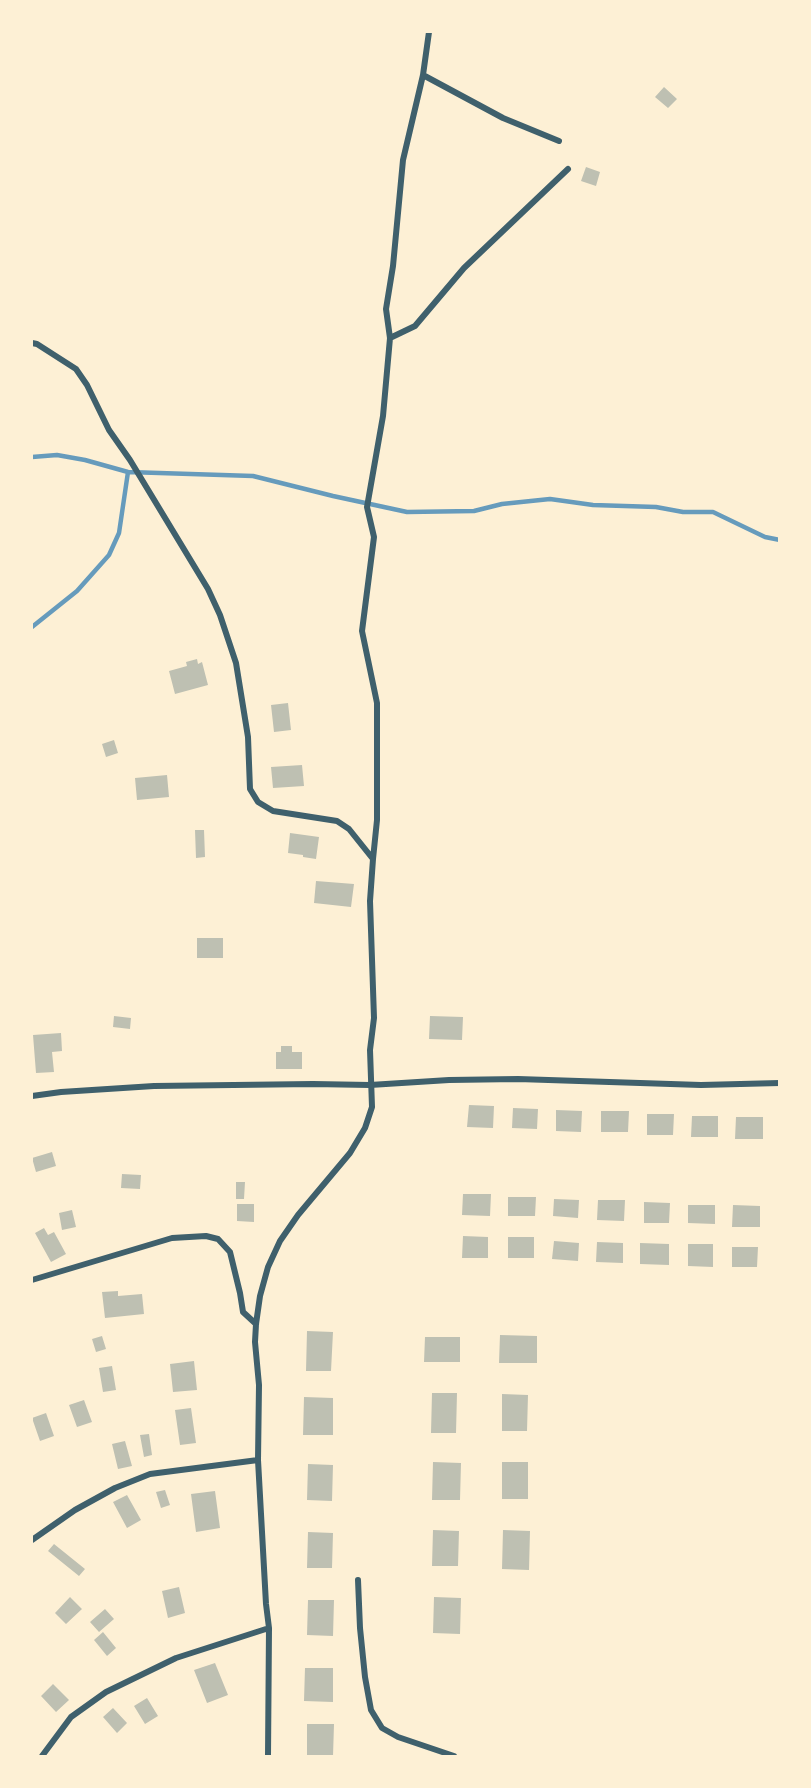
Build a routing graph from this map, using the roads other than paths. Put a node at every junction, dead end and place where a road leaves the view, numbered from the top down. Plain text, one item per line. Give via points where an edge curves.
1 (429, 32) edge
2 (424, 75) junction
3 (559, 141) dead end
4 (568, 169) dead end
5 (390, 338) junction
6 (32, 343) edge
7 (373, 859) junction
8 (779, 1083) edge
9 (370, 1085) junction
10 (32, 1096) edge
11 (32, 1280) edge
12 (256, 1324) junction
13 (258, 1460) junction
14 (32, 1540) edge
15 (358, 1580) dead end
16 (268, 1628) junction
17 (42, 1756) edge
18 (268, 1756) edge
19 (454, 1756) edge

1 - 2 street
2 - 3 street via 503,118
2 - 5 street via 403,160 386,309
4 - 5 street via 464,268 415,326
5 - 7 street via 383,416 367,507 374,537 362,631 376,703
6 - 7 street via 76,369 208,589 236,663 248,737 250,789 258,802 273,811 337,821
7 - 9 street
8 - 9 street via 518,1079
9 - 10 street via 154,1086
9 - 12 street via 372,1107 365,1128 279,1241 268,1267
11 - 12 street via 172,1238 206,1236 218,1239 230,1252 243,1312
12 - 13 street
13 - 14 street via 150,1474 75,1510
13 - 16 street
15 - 19 street via 371,1710 382,1728 398,1737
16 - 17 street via 176,1658 106,1692 71,1717
16 - 18 street

